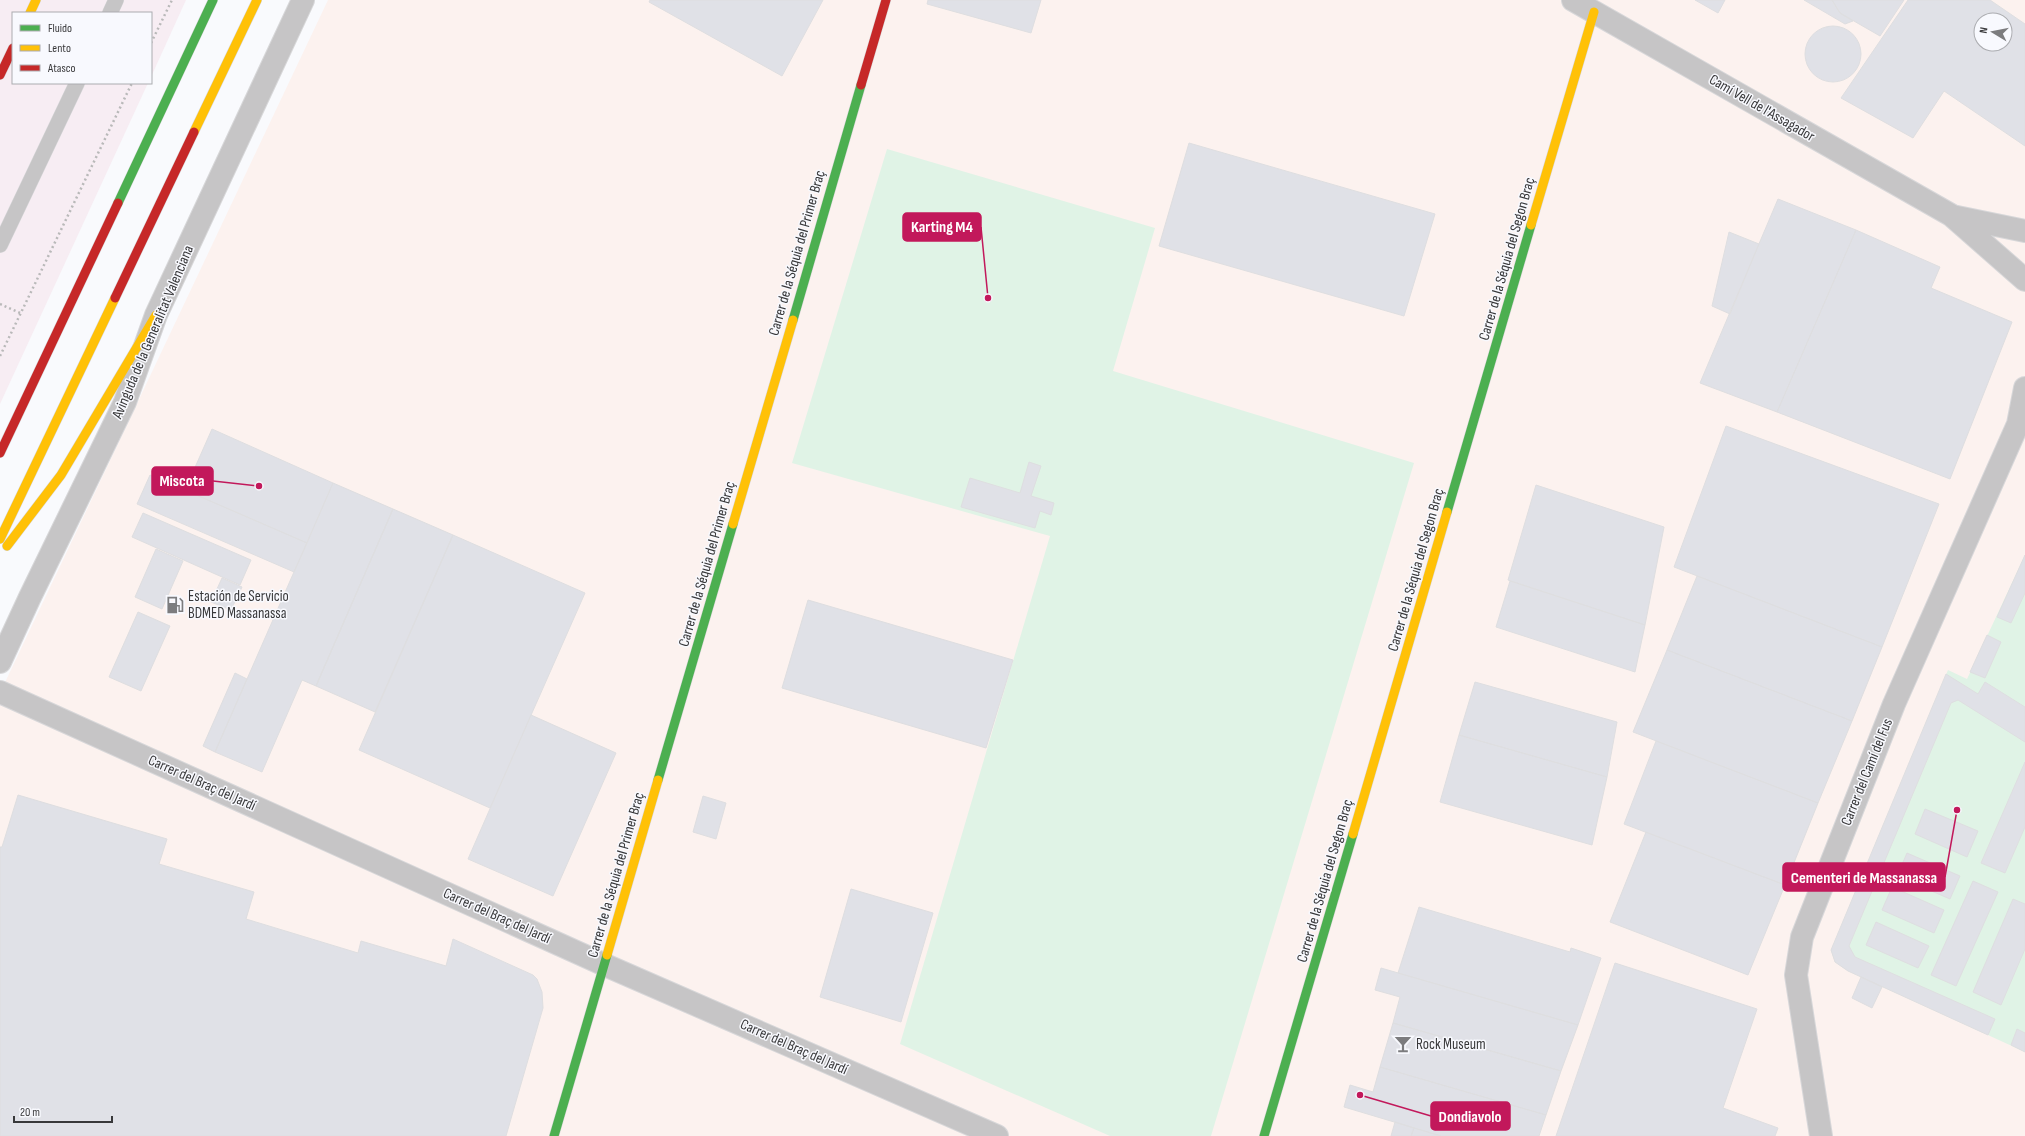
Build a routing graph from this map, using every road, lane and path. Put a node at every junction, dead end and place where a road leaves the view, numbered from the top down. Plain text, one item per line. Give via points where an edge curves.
1 (36, 0) edge
2 (116, 0) edge
3 (172, 0) edge
4 (213, 0) edge
5 (257, 0) edge
6 (303, 0) edge
7 (886, 0) edge
8 (1573, 0) edge
9 (30, 12) edge
10 (110, 12) edge
11 (1594, 12) junction
12 (152, 41) edge
13 (12, 50) edge
14 (0, 75) edge
15 (77, 84) edge
16 (132, 84) edge
17 (1951, 215) junction
18 (2025, 231) edge
19 (0, 245) edge
20 (2025, 280) edge
21 (0, 304) edge
22 (20, 313) junction
23 (156, 315) junction
24 (0, 356) edge
25 (2025, 388) edge
26 (2022, 419) edge
27 (0, 453) edge
28 (0, 539) edge
29 (0, 555) edge
30 (0, 662) edge
31 (0, 692) edge
32 (605, 965) junction
33 (968, 1130) edge
34 (554, 1136) edge
35 (997, 1136) edge
36 (1264, 1136) edge
37 (1821, 1136) edge

1 - 9 street
2 - 10 lane
3 - 12 path
4 - 27 street
5 - 28 street
6 - 23 street, Avinguda de la Generalitat Valenciana
7 - 32 street, Carrer de la Séquia del Primer Braç
8 - 11 street, Camí Vell de l'Assagador
11 - 17 street, Camí Vell de l'Assagador
11 - 36 street, Carrer de la Séquia del Segon Braç
13 - 14 street
15 - 19 lane
16 - 22 path
17 - 18 street, Camí Vell de l'Assagador
17 - 20 street, Camí Vell de l'Assagador
21 - 22 path
22 - 24 path
23 - 29 street via 62,475
23 - 30 street, Avinguda de la Generalitat Valenciana via 124,402
25 - 26 street, Carrer del Camí del Fus
26 - 37 street, Carrer del Camí del Fus via 1894,704 1802,937 1796,975
31 - 32 street, Carrer del Braç del Jardí
32 - 33 street, Carrer del Braç del Jardí
32 - 34 street, Carrer de la Séquia del Primer Braç
33 - 35 street, Carrer del Braç del Jardí

